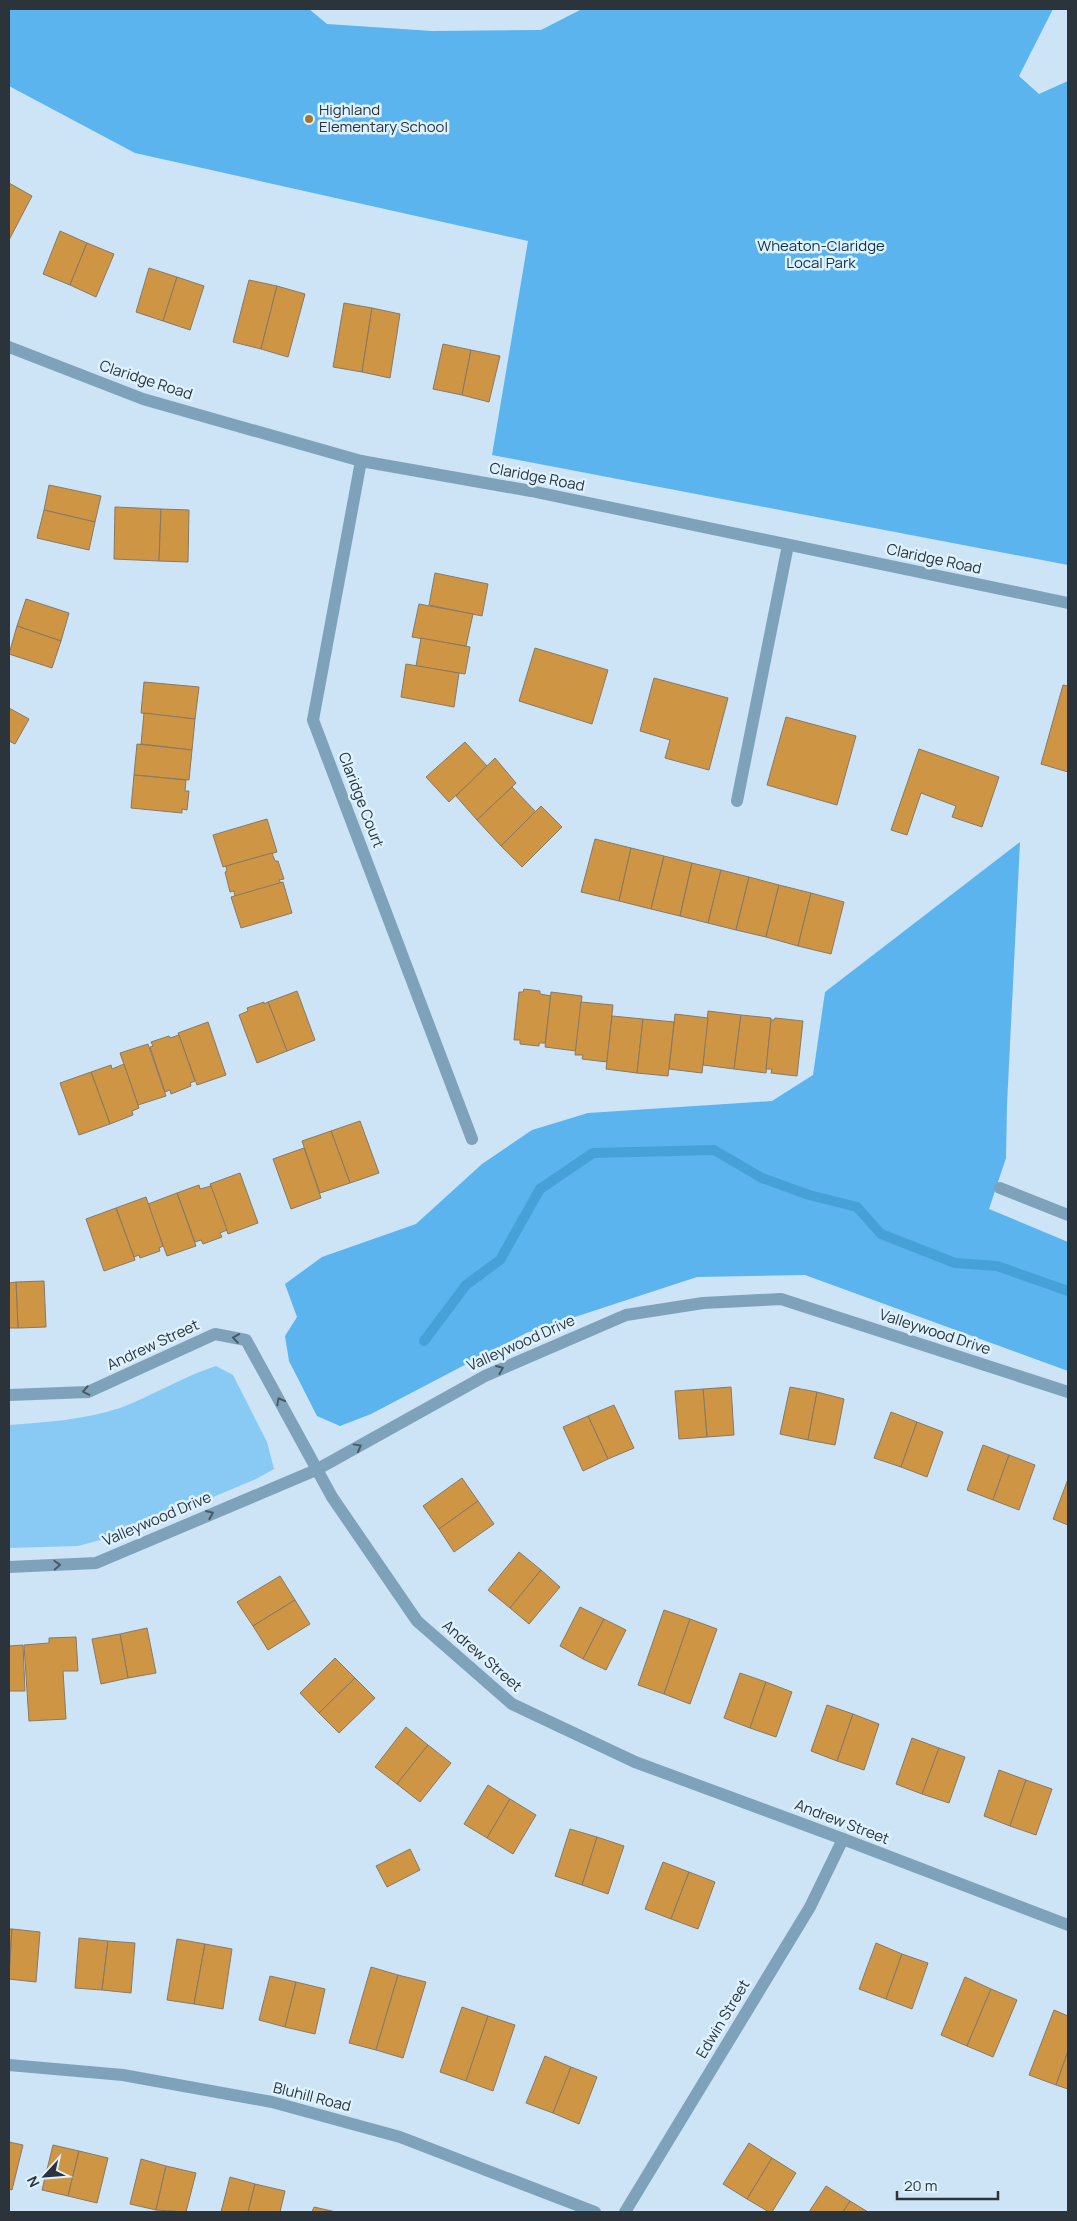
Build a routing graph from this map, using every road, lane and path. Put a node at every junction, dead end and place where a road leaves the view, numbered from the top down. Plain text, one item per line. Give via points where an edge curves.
1 (10, 351) edge
2 (361, 461) junction
3 (788, 545) junction
4 (1068, 603) edge
5 (737, 801) dead end
6 (472, 1139) dead end
7 (1000, 1188) dead end
8 (1068, 1215) edge
9 (1068, 1392) edge
10 (9, 1395) edge
11 (316, 1470) junction
12 (9, 1567) edge
13 (843, 1839) junction
14 (1068, 1925) edge
15 (9, 2065) edge
16 (595, 2212) edge
17 (625, 2212) edge

1 - 2 street, Claridge Road via 144,399
2 - 3 street, Claridge Road via 531,491
2 - 6 street, Claridge Court via 313,720
3 - 4 street, Claridge Road
3 - 5 street
7 - 8 street
11 -> 9 street, Valleywood Drive via 493,1372 626,1315 703,1303 781,1299
11 -> 10 street, Andrew Street via 246,1340 215,1334 88,1392
12 -> 11 street, Valleywood Drive via 96,1563
11 - 13 street, Andrew Street via 416,1621 512,1704 635,1762
13 - 14 street, Andrew Street
13 - 17 street, Edwin Street via 810,1907
15 - 16 street, Bluhill Road via 123,2075 272,2102 400,2136

